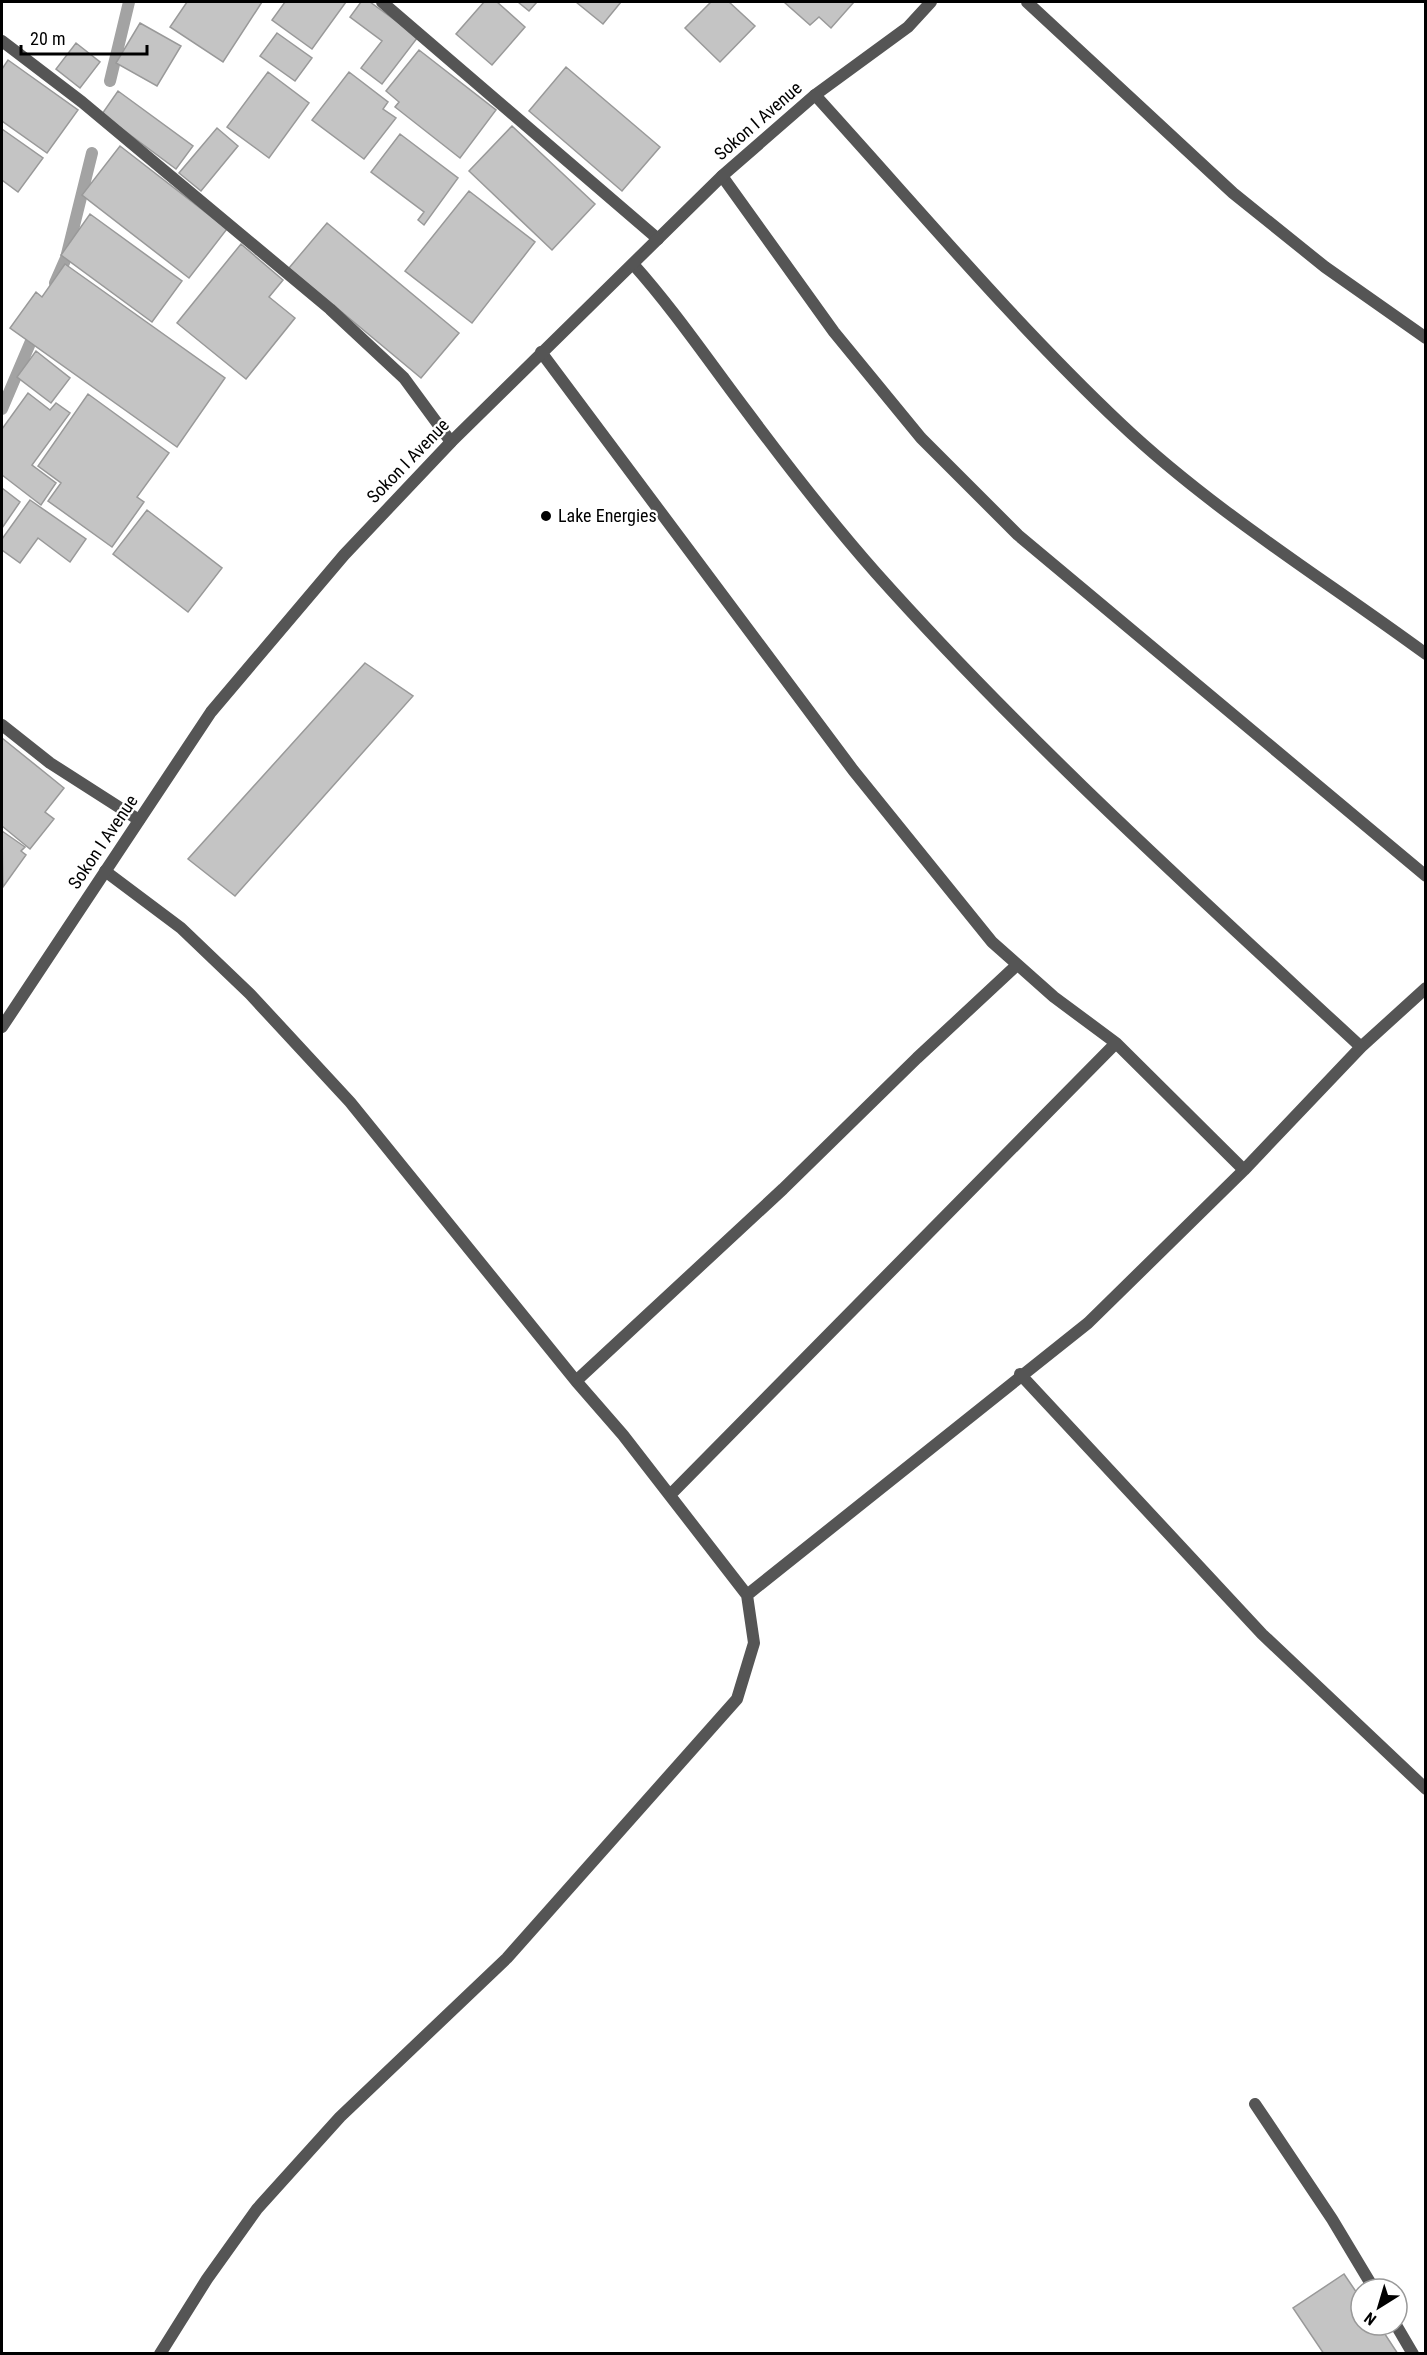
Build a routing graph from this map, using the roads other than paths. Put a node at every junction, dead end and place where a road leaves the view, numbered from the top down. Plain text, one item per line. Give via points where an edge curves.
1 (382, 2) edge
2 (931, 2) edge
3 (1027, 2) edge
4 (2, 41) edge
5 (815, 95) junction
6 (722, 176) junction
7 (658, 239) junction
8 (633, 264) junction
9 (1425, 338) edge
10 (542, 352) junction
11 (451, 442) junction
12 (1425, 654) edge
13 (2, 725) edge
14 (139, 820) junction
15 (105, 871) junction
16 (1425, 876) edge
17 (1017, 965) junction
18 (1425, 988) edge
19 (2, 1027) edge
20 (1116, 1043) junction
21 (1360, 1047) junction
22 (1244, 1170) junction
23 (1020, 1374) junction
24 (576, 1381) junction
25 (671, 1494) junction
26 (747, 1594) junction
27 (1425, 1790) edge
28 (1255, 2104) dead end
29 (1367, 2277) edge
30 (1403, 2337) edge
31 (160, 2354) edge
32 (1413, 2354) edge

1 - 7 street
2 - 5 street, Sokon I Avenue via 908,27
3 - 9 street via 1233,193 1325,267
4 - 11 street via 82,102 330,309 404,378
5 - 6 street, Sokon I Avenue
5 - 12 street via 1036,338 1122,425 1209,498
6 - 7 street, Sokon I Avenue
6 - 16 street via 834,332 921,438 1018,535
7 - 8 street, Sokon I Avenue
8 - 10 street, Sokon I Avenue
8 - 21 street via 665,299 804,486 950,653 1149,851
10 - 11 street, Sokon I Avenue
10 - 17 street via 853,770 992,942
11 - 14 street, Sokon I Avenue via 344,555 211,712
13 - 14 street via 50,763
14 - 15 street, Sokon I Avenue
15 - 19 street, Sokon I Avenue
15 - 24 street via 181,928 250,994 350,1102
17 - 20 street
17 - 24 street
18 - 21 street
20 - 22 street
20 - 25 street
21 - 22 street
22 - 23 street via 1088,1323
23 - 26 street
23 - 27 street via 1262,1634
24 - 25 street
25 - 26 street
26 - 31 street via 754,1643 737,1699 507,1958 340,2118 257,2209
28 - 29 street
30 - 32 street

